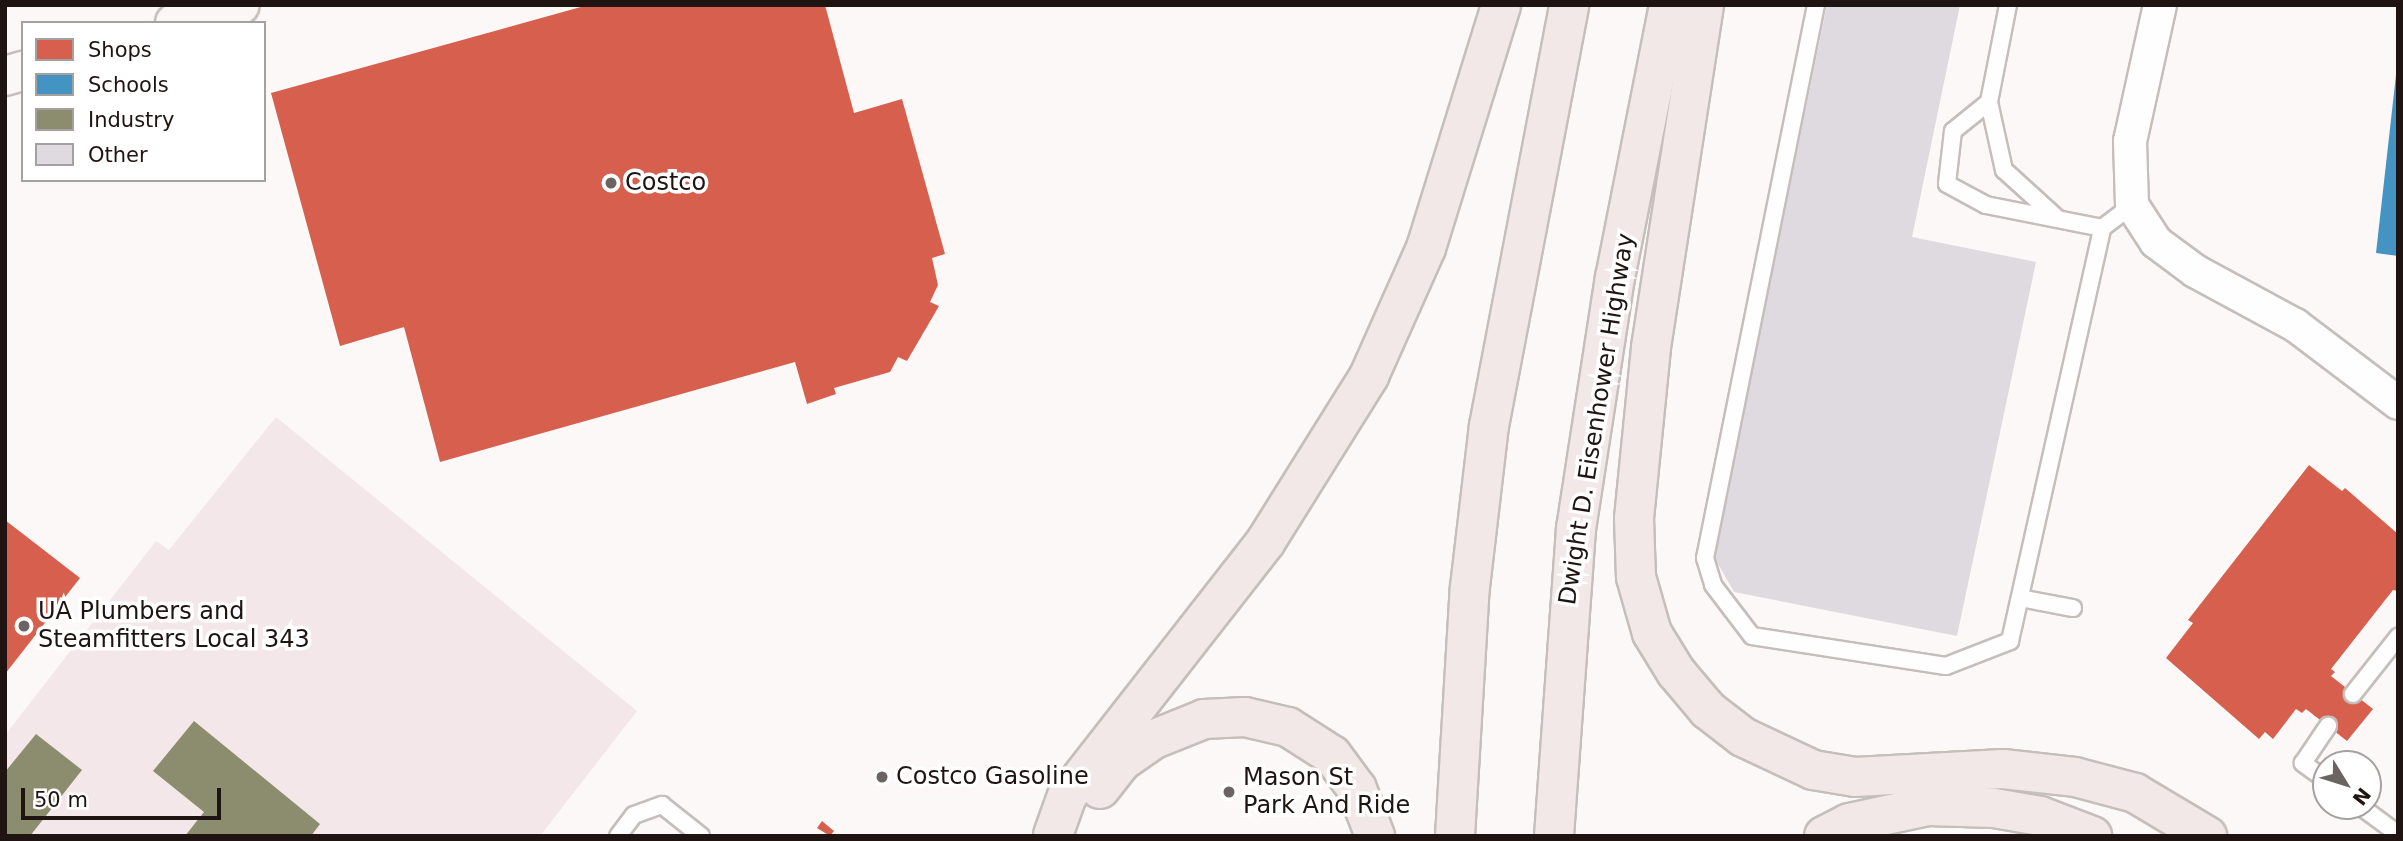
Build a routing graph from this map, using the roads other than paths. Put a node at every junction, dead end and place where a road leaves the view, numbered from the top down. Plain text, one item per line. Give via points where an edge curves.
1 (240, 5) edge
2 (1501, 5) edge
3 (1569, 5) edge
4 (1669, 5) edge
5 (1704, 5) edge
6 (1816, 5) edge
7 (2008, 5) edge
8 (2160, 5) edge
9 (182, 21) edge
10 (1989, 102) junction
11 (2132, 205) junction
12 (2058, 220) junction
13 (2102, 228) junction
14 (2398, 403) edge
15 (2020, 598) junction
16 (2073, 608) dead end
17 (2398, 637) edge
18 (2353, 694) dead end
19 (2328, 726) dead end
20 (2312, 770) edge
21 (2379, 820) edge
22 (2398, 834) edge
23 (618, 836) edge
24 (701, 836) edge
25 (1375, 836) edge
26 (1455, 836) edge
27 (1554, 836) edge
28 (1824, 836) edge
29 (2092, 836) edge
30 (2207, 836) edge

1 - 9 street
2 - 25 highway via 1426,248 1369,376 1266,541 1068,796 1053,835 1086,807 1121,762 1152,740 1204,719 1245,717 1287,727 1332,755 1357,789
3 - 26 highway via 1489,426 1470,587
4 - 27 highway, Dwight D. Eisenhower Highway via 1615,278 1576,529
5 - 30 highway via 1651,348 1634,518 1636,577 1652,633 1676,672 1708,710 1743,737 1813,770 1855,777 2003,769 2075,776 2135,793
6 - 15 lane via 1705,558 1713,585 1752,636 1946,666 2010,640
7 - 10 lane
8 - 11 street via 2130,141
10 - 12 lane via 2004,170
10 - 12 lane via 1953,131 1948,184 1986,205
11 - 13 lane
11 - 14 street via 2155,242 2195,271 2295,325
12 - 13 lane
13 - 15 lane
15 - 16 lane
17 - 18 lane
19 - 20 lane via 2303,763
21 - 22 lane
23 - 24 lane via 634,815 662,805
28 - 29 highway via 1849,823 1928,806 1994,808 2040,816

